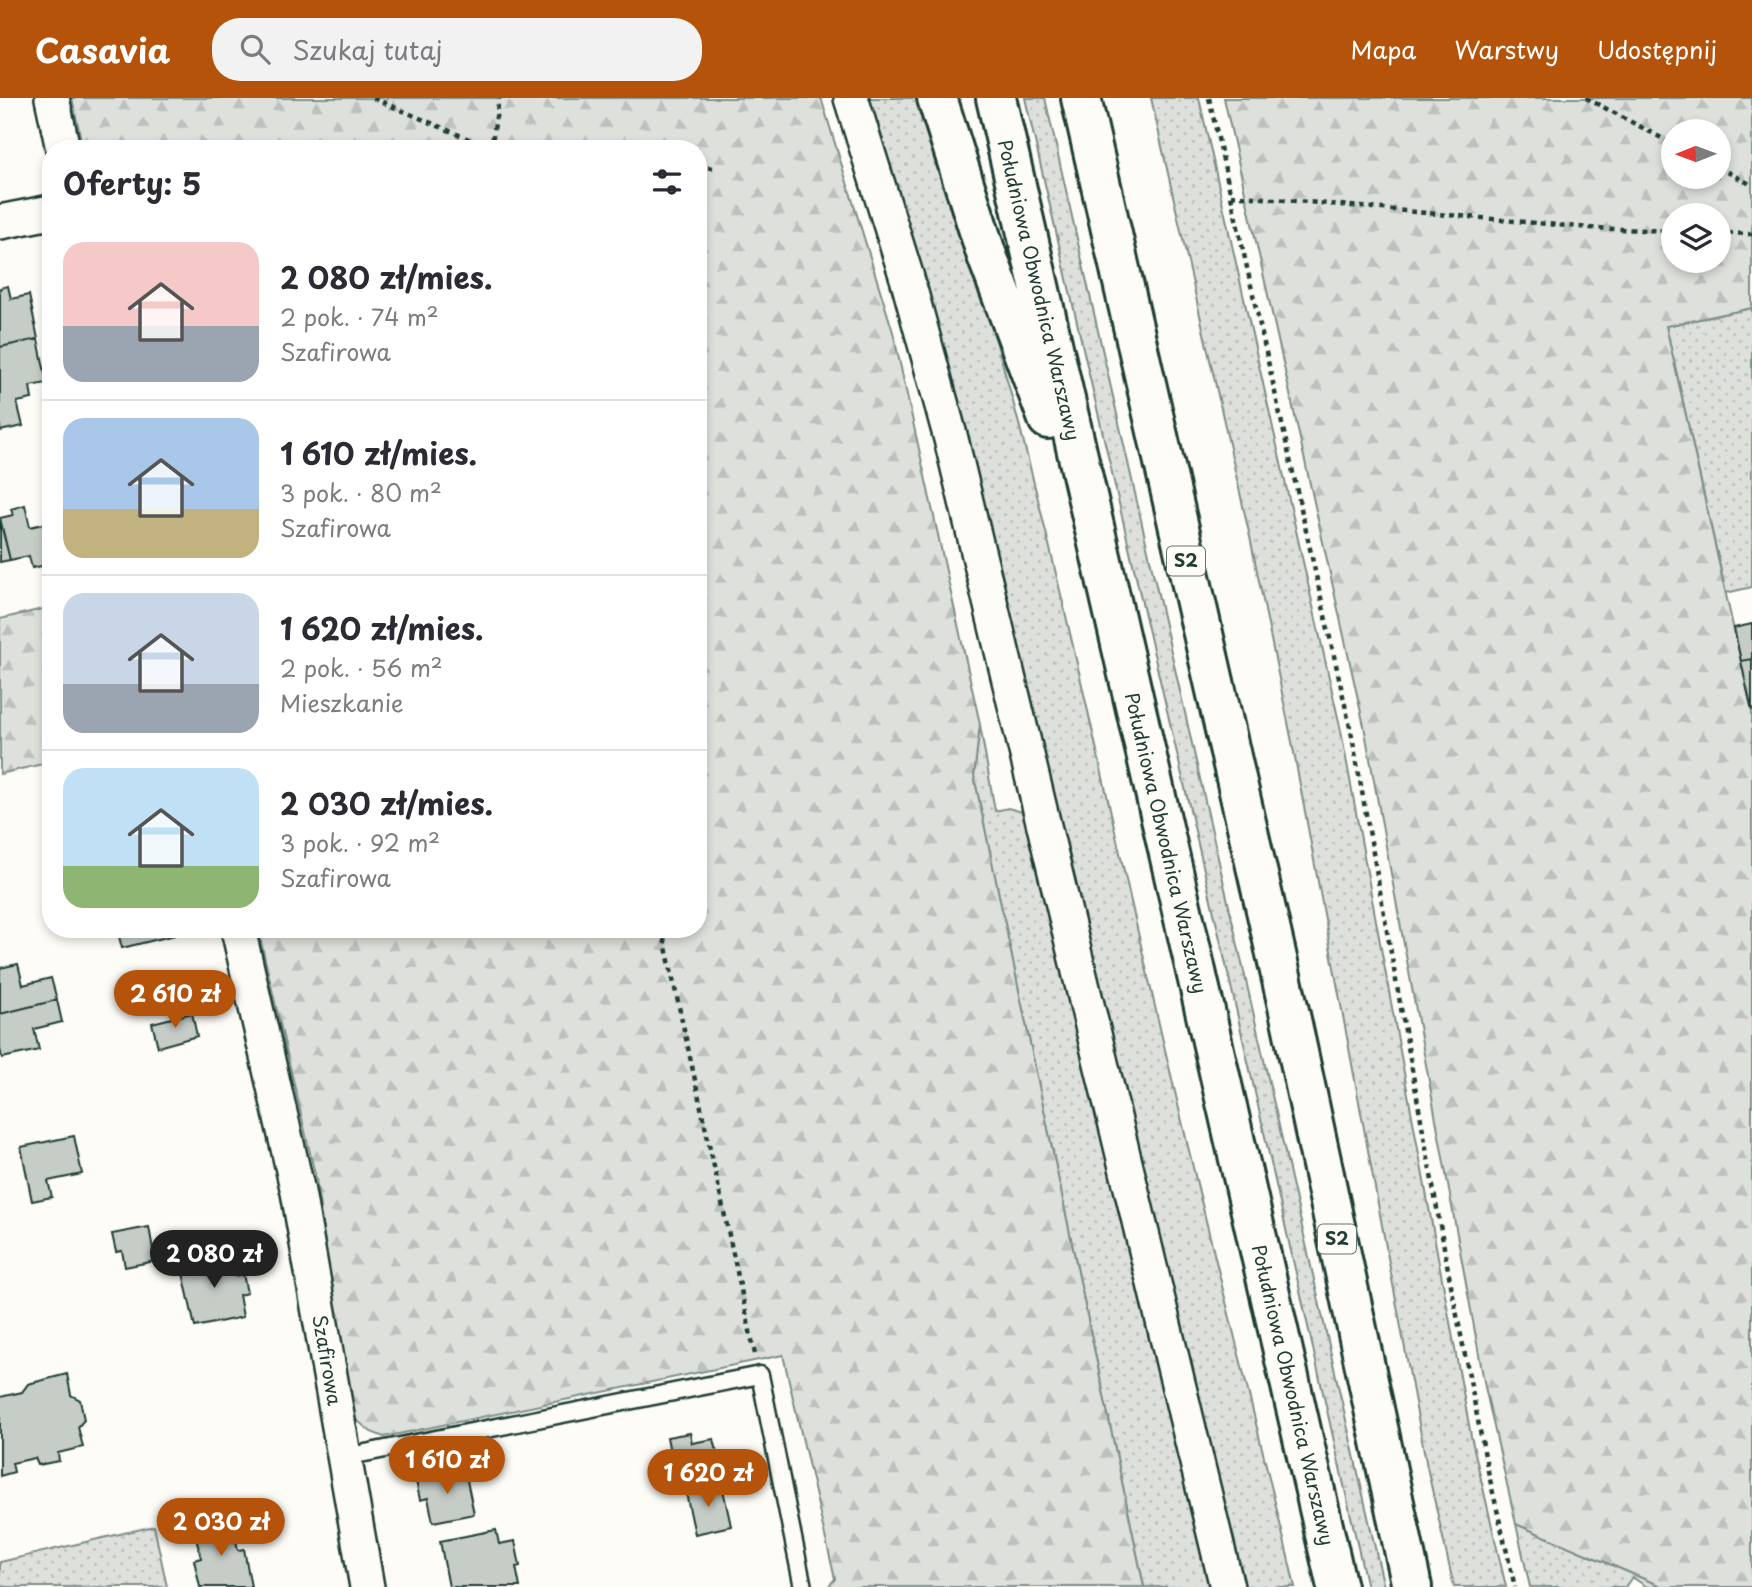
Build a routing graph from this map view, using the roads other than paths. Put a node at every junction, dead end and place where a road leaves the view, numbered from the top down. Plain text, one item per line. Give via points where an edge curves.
1 (52, 98) edge
2 (851, 98) edge
3 (937, 98) edge
4 (996, 98) edge
5 (1081, 98) edge
6 (61, 140) edge
7 (42, 214) edge
8 (0, 222) edge
9 (1100, 555) junction
10 (240, 938) edge
11 (345, 1457) junction
12 (367, 1587) edge
13 (803, 1587) edge
14 (1227, 1587) edge
15 (1337, 1587) edge
16 (1412, 1587) edge

1 - 6 street
2 - 14 street via 951,439
3 - 9 highway via 986,253
4 - 9 highway, Południowa Obwodnica Warszawy
5 - 16 highway, S2 via 1289,1011
7 - 8 street
9 - 15 highway, Południowa Obwodnica Warszawy
10 - 11 street, Szafirowa via 298,1192
11 - 12 street, Szafirowa
11 - 13 lane via 760,1375

